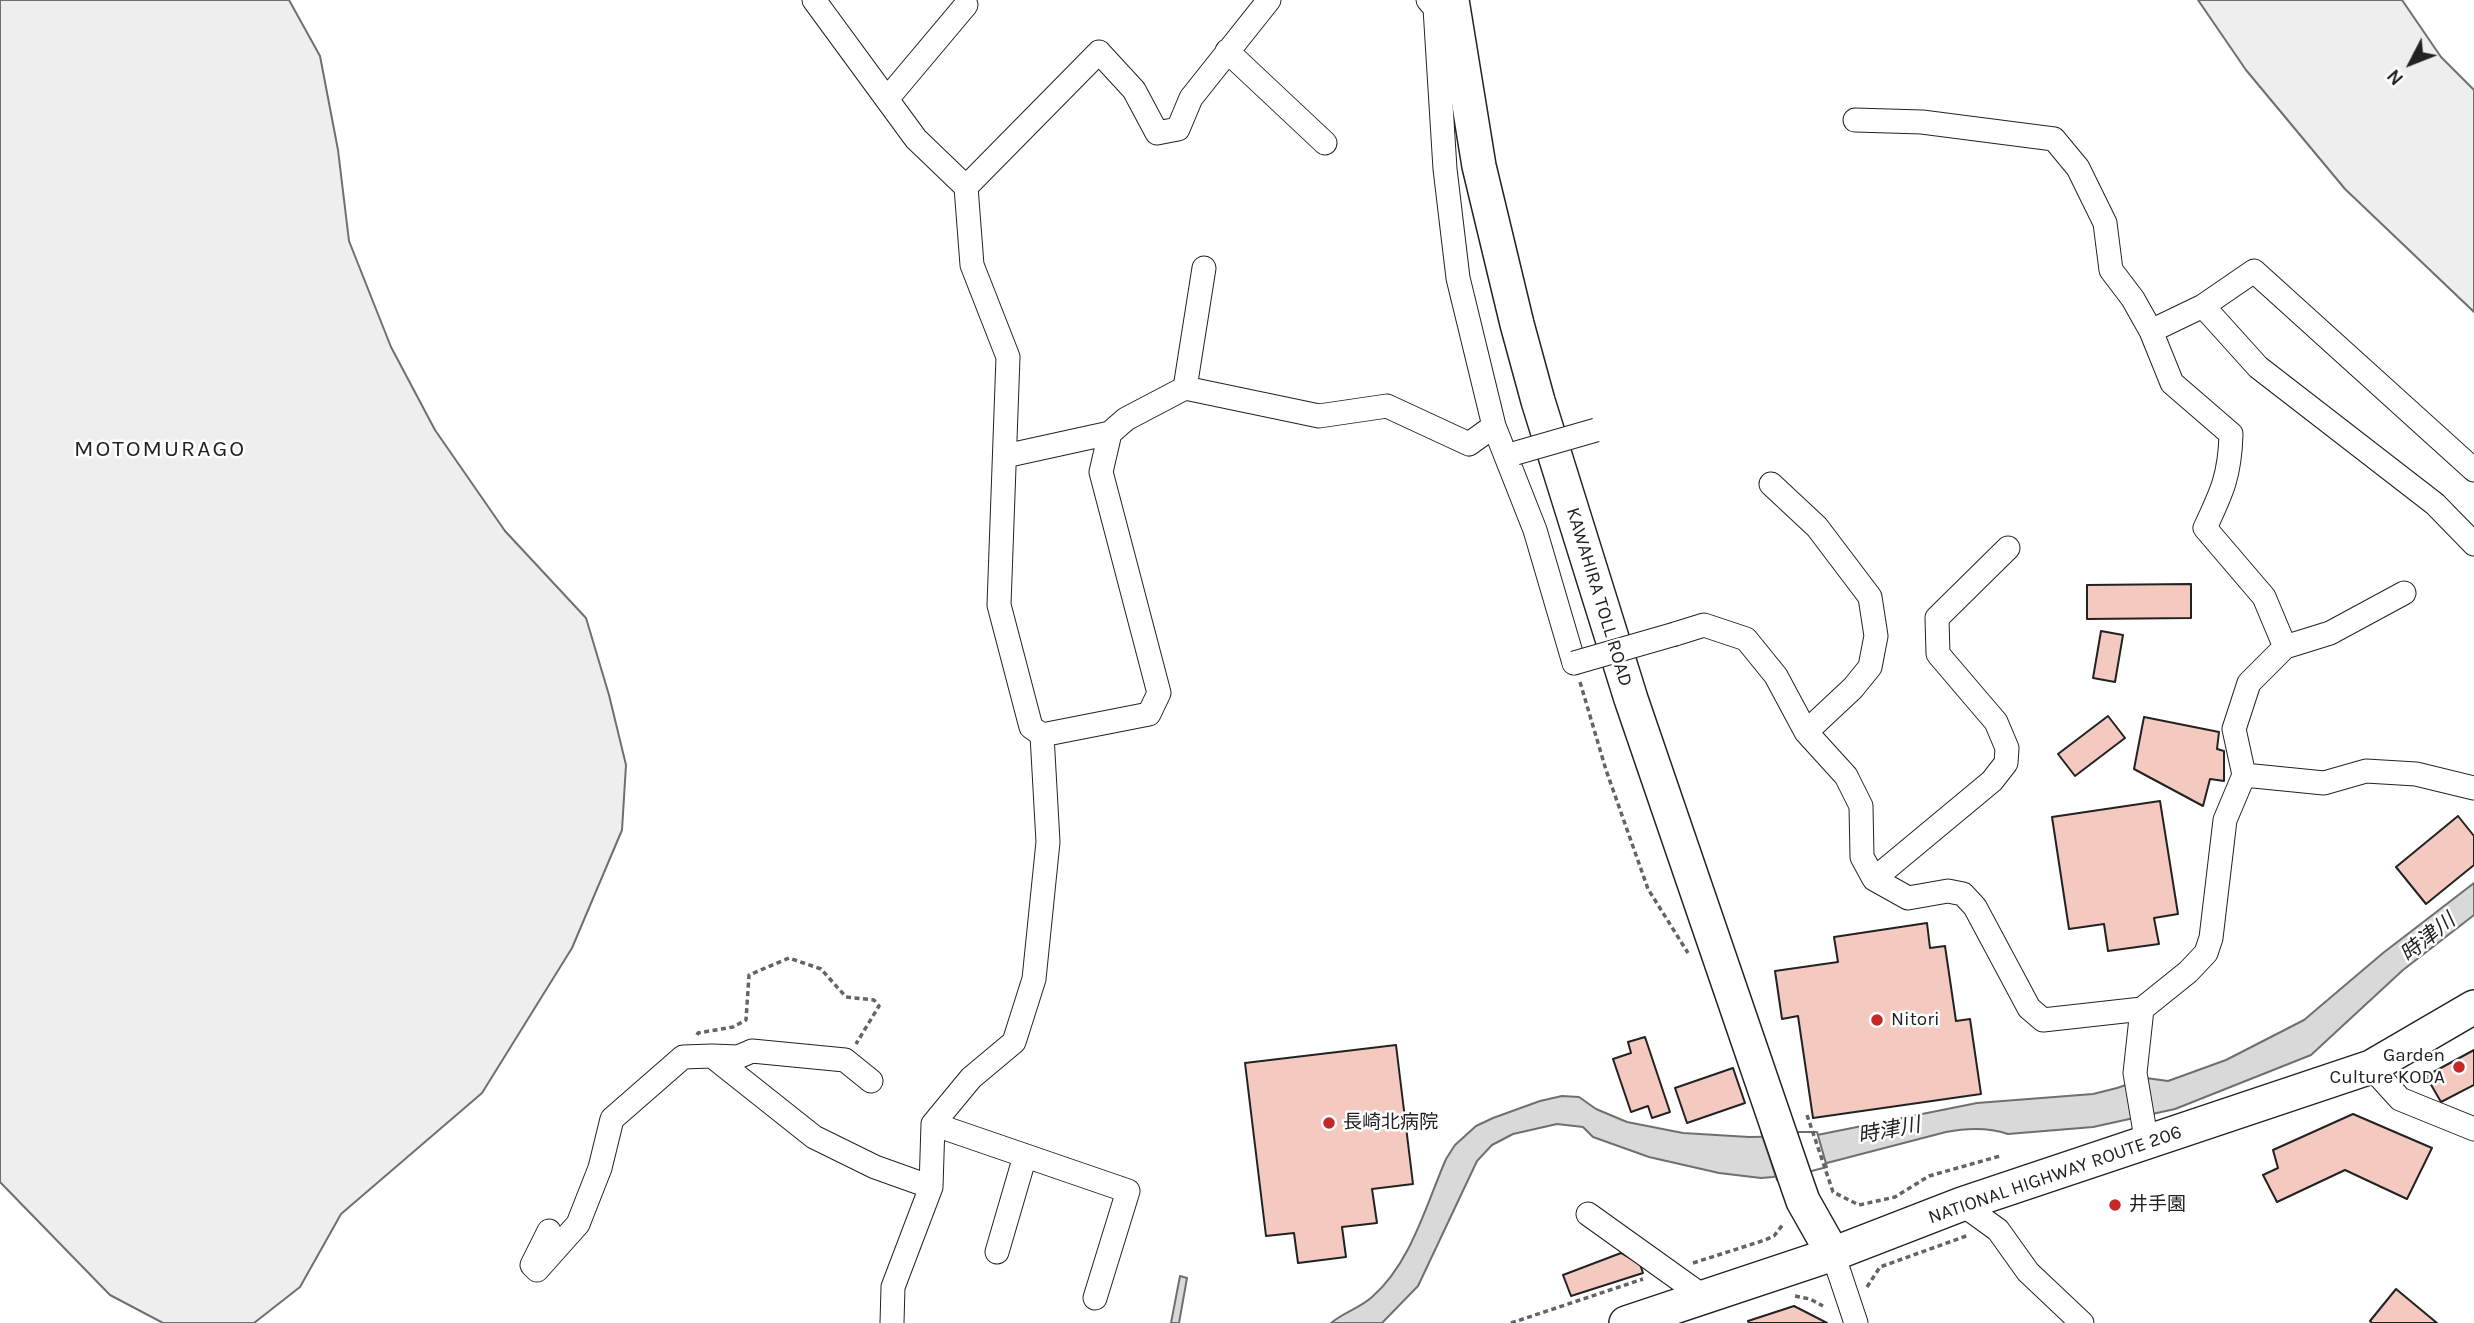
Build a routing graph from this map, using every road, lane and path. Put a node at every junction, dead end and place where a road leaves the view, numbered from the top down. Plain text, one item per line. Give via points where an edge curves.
1 (814, 0) edge
2 (1269, 0) edge
3 (1428, 0) edge
4 (1452, 0) edge
5 (1467, 0) edge
6 (966, 5) dead end
7 (1227, 51) junction
8 (887, 99) junction
9 (1855, 120) dead end
10 (1325, 143) dead end
11 (966, 187) junction
12 (1204, 268) dead end
13 (2203, 306) junction
14 (2151, 331) junction
15 (1185, 388) junction
16 (1494, 426) junction
17 (1596, 430) dead end
18 (1110, 433) junction
19 (1516, 453) dead end
20 (1005, 456) junction
21 (2474, 470) edge
22 (1771, 484) dead end
23 (2474, 544) edge
24 (2008, 548) dead end
25 (2404, 593) dead end
26 (2285, 648) junction
27 (1585, 700) dead end
28 (1806, 732) junction
29 (1042, 735) junction
30 (2244, 775) junction
31 (2474, 788) edge
32 (1874, 879) junction
33 (1689, 955) dead end
34 (2474, 1007) edge
35 (2142, 1009) junction
36 (712, 1056) junction
37 (684, 1057) junction
38 (845, 1060) junction
39 (2371, 1067) junction
40 (871, 1081) dead end
41 (1792, 1119) junction
42 (933, 1124) junction
43 (2474, 1129) edge
44 (2145, 1133) junction
45 (1025, 1156) junction
46 (2000, 1156) dead end
47 (1811, 1179) junction
48 (931, 1187) junction
49 (1588, 1214) dead end
50 (1966, 1219) junction
51 (548, 1231) dead end
52 (997, 1252) dead end
53 (1833, 1254) junction
54 (1866, 1289) dead end
55 (1703, 1297) junction
56 (1095, 1298) dead end
57 (891, 1323) edge
58 (1626, 1323) edge
59 (1856, 1323) edge
60 (2082, 1323) edge

1 - 8 street
2 - 7 street
3 - 16 street via 1435,8 1445,169 1458,278
4 - 41 highway, KAWAHIRA TOLL ROAD via 1479,166 1538,401 1631,699
5 - 41 highway, KAWAHIRA TOLL ROAD via 1494,151 1532,310 1635,668
6 - 8 street
7 - 10 street
7 - 11 street via 1191,98 1178,129 1157,133 1134,90 1098,52
8 - 11 street via 916,139
9 - 14 street via 1922,122 2054,139 2078,168 2105,223 2111,270
11 - 20 street via 972,265 1008,357
12 - 15 street
13 - 14 street
13 - 21 street via 2254,271
13 - 23 street via 2258,367 2435,504
14 - 26 street via 2172,383 2231,434 2230,464 2205,528 2264,597
15 - 16 street via 1319,416 1387,406 1469,444
15 - 18 street via 1126,419
16 - 28 street, bridge via 1535,530 1574,663 1704,625 1746,639 1776,676
17 - 19 street, bridge
18 - 20 street
18 - 29 street via 1101,472 1159,693 1149,714
20 - 29 street via 999,606 1031,727
22 - 28 street via 1817,527 1870,597 1876,636 1871,667
24 - 32 street via 1937,618 1938,654 1996,722 2007,748 2006,763 1993,781
25 - 26 street via 2330,633
26 - 30 street via 2249,683 2245,694 2234,729
27 - 33 path via 1648,889
28 - 32 street via 1846,776 1861,806 1862,857
29 - 42 street via 1048,842 1034,979 1014,1042 971,1078
30 - 31 street via 2324,783 2366,771 2416,774
30 - 35 street via 2225,820 2206,953
32 - 35 street via 1908,898 1948,891 1963,894 1975,907 2029,1008 2043,1020
34 - 39 highway, NATIONAL HIGHWAY ROUTE 206
35 - 44 street via 2134,1073
36 - 37 street
36 - 38 street via 738,1057 752,1051
36 - 48 street via 814,1138
37 - 38 path via 698,1033 746,1020 749,975 789,958 821,969 846,997 874,1000 879,1006
37 - 51 street via 612,1119 600,1168 578,1224 537,1270 532,1265
38 - 40 street
39 - 43 street via 2400,1098
39 - 44 highway, NATIONAL HIGHWAY ROUTE 206
41 - 47 highway, KAWAHIRA TOLL ROAD
41 - 47 path
42 - 45 street
42 - 48 street
44 - 50 highway, NATIONAL HIGHWAY ROUTE 206
45 - 52 street
45 - 56 street via 1128,1191
46 - 47 path via 1929,1176 1895,1197 1859,1205
47 - 53 highway, KAWAHIRA TOLL ROAD via 1803,1201
48 - 57 street via 893,1287
49 - 55 street
50 - 53 highway, NATIONAL HIGHWAY ROUTE 206
50 - 54 path via 1880,1267
50 - 60 street via 1998,1230 2028,1272
53 - 55 highway, NATIONAL HIGHWAY ROUTE 206
53 - 59 street
55 - 58 highway, NATIONAL HIGHWAY ROUTE 206

